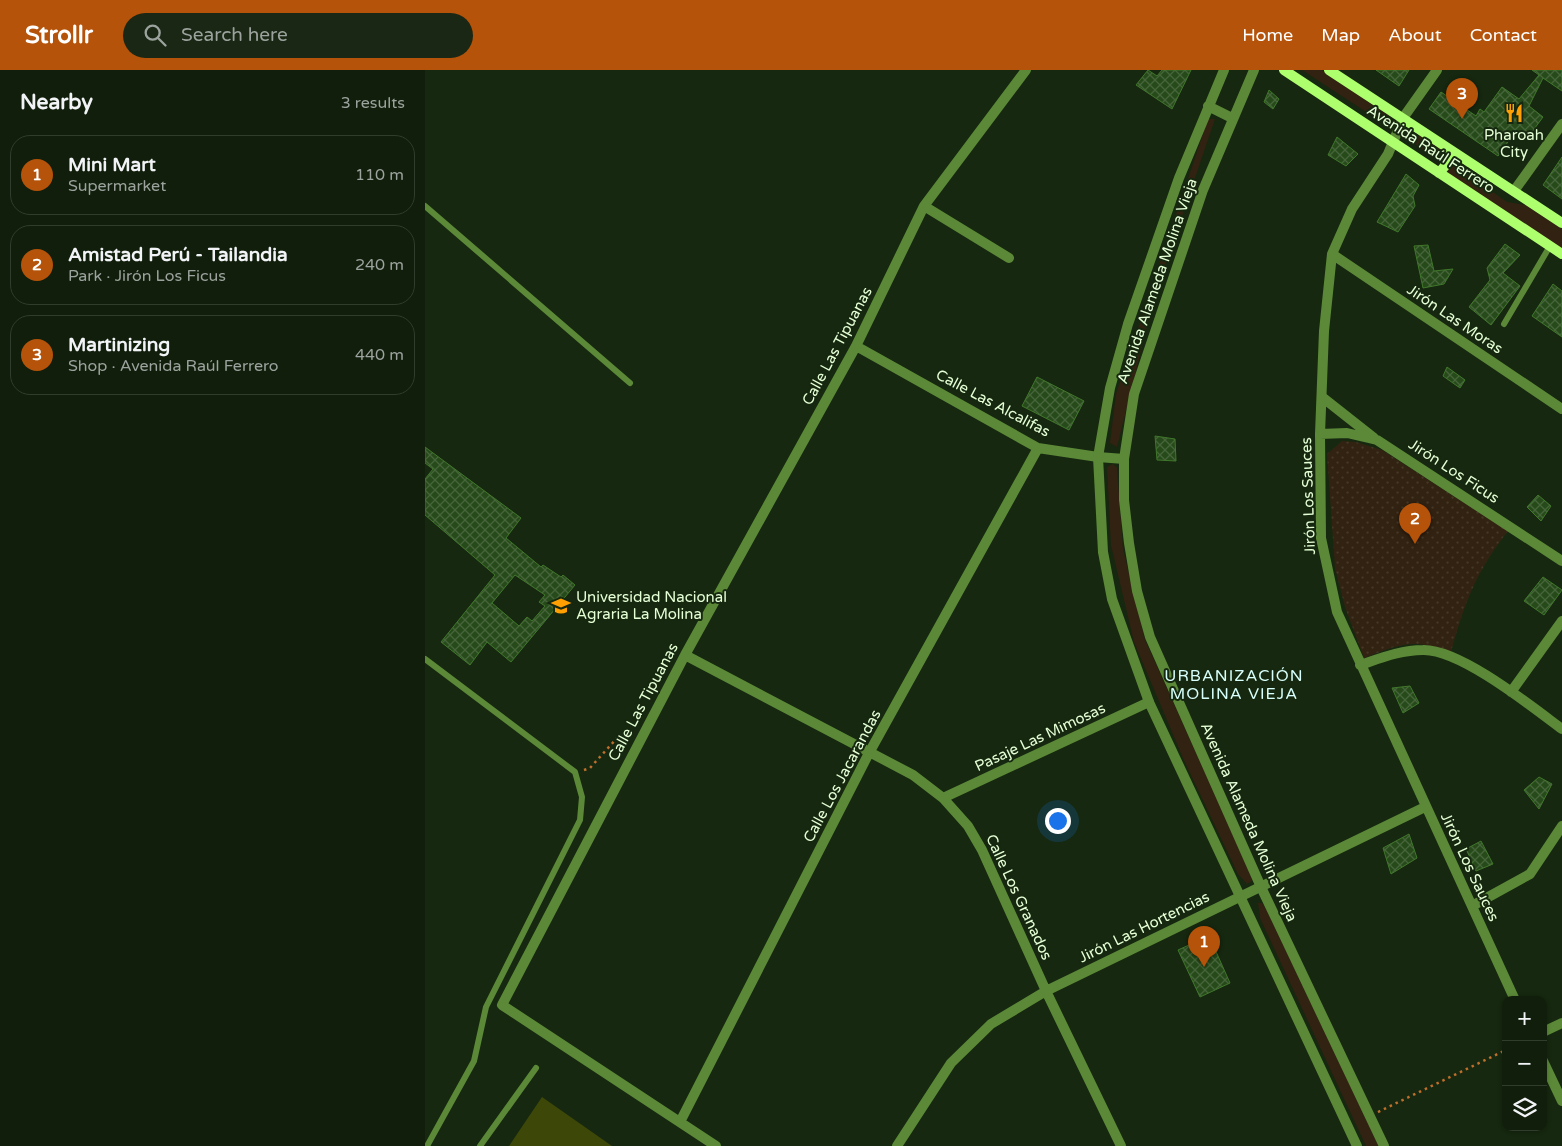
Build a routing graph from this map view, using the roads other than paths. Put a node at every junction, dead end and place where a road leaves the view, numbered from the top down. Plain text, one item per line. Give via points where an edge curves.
1 (1026, 70) edge
2 (1224, 70) edge
3 (1254, 70) edge
4 (1283, 70) edge
5 (1329, 70) edge
6 (1437, 70) edge
7 (1209, 106) junction
8 (1233, 118) junction
9 (1403, 118) junction
10 (1562, 124) edge
11 (1393, 143) junction
12 (1455, 154) junction
13 (1439, 174) junction
14 (1514, 191) junction
15 (425, 206) edge
16 (924, 206) junction
17 (1562, 222) edge
18 (1550, 246) junction
19 (1332, 254) junction
20 (1562, 254) edge
21 (1009, 258) dead end
22 (1504, 324) dead end
23 (856, 346) junction
24 (630, 383) dead end
25 (1322, 396) junction
26 (1562, 409) edge
27 (1320, 434) junction
28 (1377, 440) junction
29 (1038, 448) junction
30 (1098, 457) junction
31 (1124, 459) junction
32 (1562, 561) edge
33 (1562, 621) edge
34 (685, 655) junction
35 (425, 660) edge
36 (1360, 665) junction
37 (1511, 692) junction
38 (1149, 702) junction
39 (1562, 728) edge
40 (869, 754) junction
41 (943, 798) junction
42 (1425, 807) junction
43 (1562, 826) edge
44 (1261, 887) junction
45 (1240, 897) junction
46 (1472, 906) junction
47 (1046, 991) junction
48 (1513, 996) edge
49 (1562, 1023) edge
50 (1547, 1030) edge
51 (536, 1068) dead end
52 (1547, 1069) edge
53 (1562, 1101) edge
54 (680, 1122) junction
55 (427, 1146) edge
56 (480, 1146) edge
57 (716, 1146) edge
58 (897, 1146) edge
59 (1121, 1146) edge
60 (1357, 1146) edge
61 (1384, 1146) edge

1 - 16 street, Calle Las Tipuanas
2 - 7 street, Avenida Alameda Molina Vieja
3 - 8 street, Avenida Alameda Molina Vieja
4 - 11 main road, Avenida Raúl Ferrero
5 - 9 main road, Avenida Raúl Ferrero
6 - 9 street, Jirón Los Sauces
7 - 8 street
7 - 30 street, Avenida Alameda Molina Vieja via 1179,178 1128,324 1110,388
8 - 31 street, Avenida Alameda Molina Vieja via 1203,190 1153,332 1134,394
9 - 11 street, Jirón Los Sauces
9 - 12 main road, Avenida Raúl Ferrero
10 - 14 street
11 - 13 main road, Avenida Raúl Ferrero
11 - 19 street, Jirón Los Sauces via 1383,164 1352,209
12 - 13 main road
12 - 14 main road, Avenida Raúl Ferrero
13 - 18 main road, Avenida Raúl Ferrero
14 - 17 main road, Avenida Raúl Ferrero
15 - 24 lane
16 - 21 street
16 - 23 street, Calle Las Tipuanas
18 - 20 main road, Avenida Raúl Ferrero
18 - 22 lane
19 - 25 street, Jirón Los Sauces via 1324,331
19 - 26 street, Jirón Las Moras
23 - 29 street, Calle Las Alcalifas
23 - 34 street, Calle Las Tipuanas
25 - 27 street, Jirón Los Sauces
25 - 28 street
27 - 28 street, Jirón Los Ficus via 1347,433
27 - 36 street, Jirón Los Sauces via 1324,559 1337,612
28 - 32 street, Jirón Los Ficus
29 - 30 street, Calle Las Alcalifas
29 - 40 street, Calle Los Jacarandas
30 - 31 street, Calle Las Alcalifas
30 - 38 street, Avenida Alameda Molina Vieja via 1103,552 1112,599
31 - 44 street, Avenida Alameda Molina Vieja via 1129,542 1137,591 1151,637
33 - 37 street
34 - 40 street, Calle Los Granados
34 - 54 street, Calle Las Tipuanas via 502,1005
35 - 55 lane via 575,772 582,797 580,820 486,1007 474,1061
36 - 37 street via 1394,653 1425,650 1462,661
36 - 42 street, Jirón Los Sauces
37 - 39 street
38 - 41 street, Pasaje Las Mimosas
38 - 45 street, Avenida Alameda Molina Vieja
40 - 41 street, Calle Los Granados via 913,776
40 - 54 street, Calle Los Jacarandas
41 - 47 street, Calle Los Granados via 968,826 982,850
42 - 44 street, Jirón Las Hortencias
42 - 46 street, Jirón Los Sauces
43 - 46 street via 1530,874
44 - 45 street, Jirón Las Hortencias
44 - 61 street, Avenida Alameda Molina Vieja
45 - 47 street, Jirón Las Hortencias
45 - 60 street, Avenida Alameda Molina Vieja
46 - 48 street, Jirón Los Sauces
47 - 58 street, Jirón Las Hortencias via 991,1024 951,1063
47 - 59 street, Calle Los Granados
49 - 50 street
51 - 56 lane
52 - 53 street
54 - 57 street, Calle Las Tipuanas

